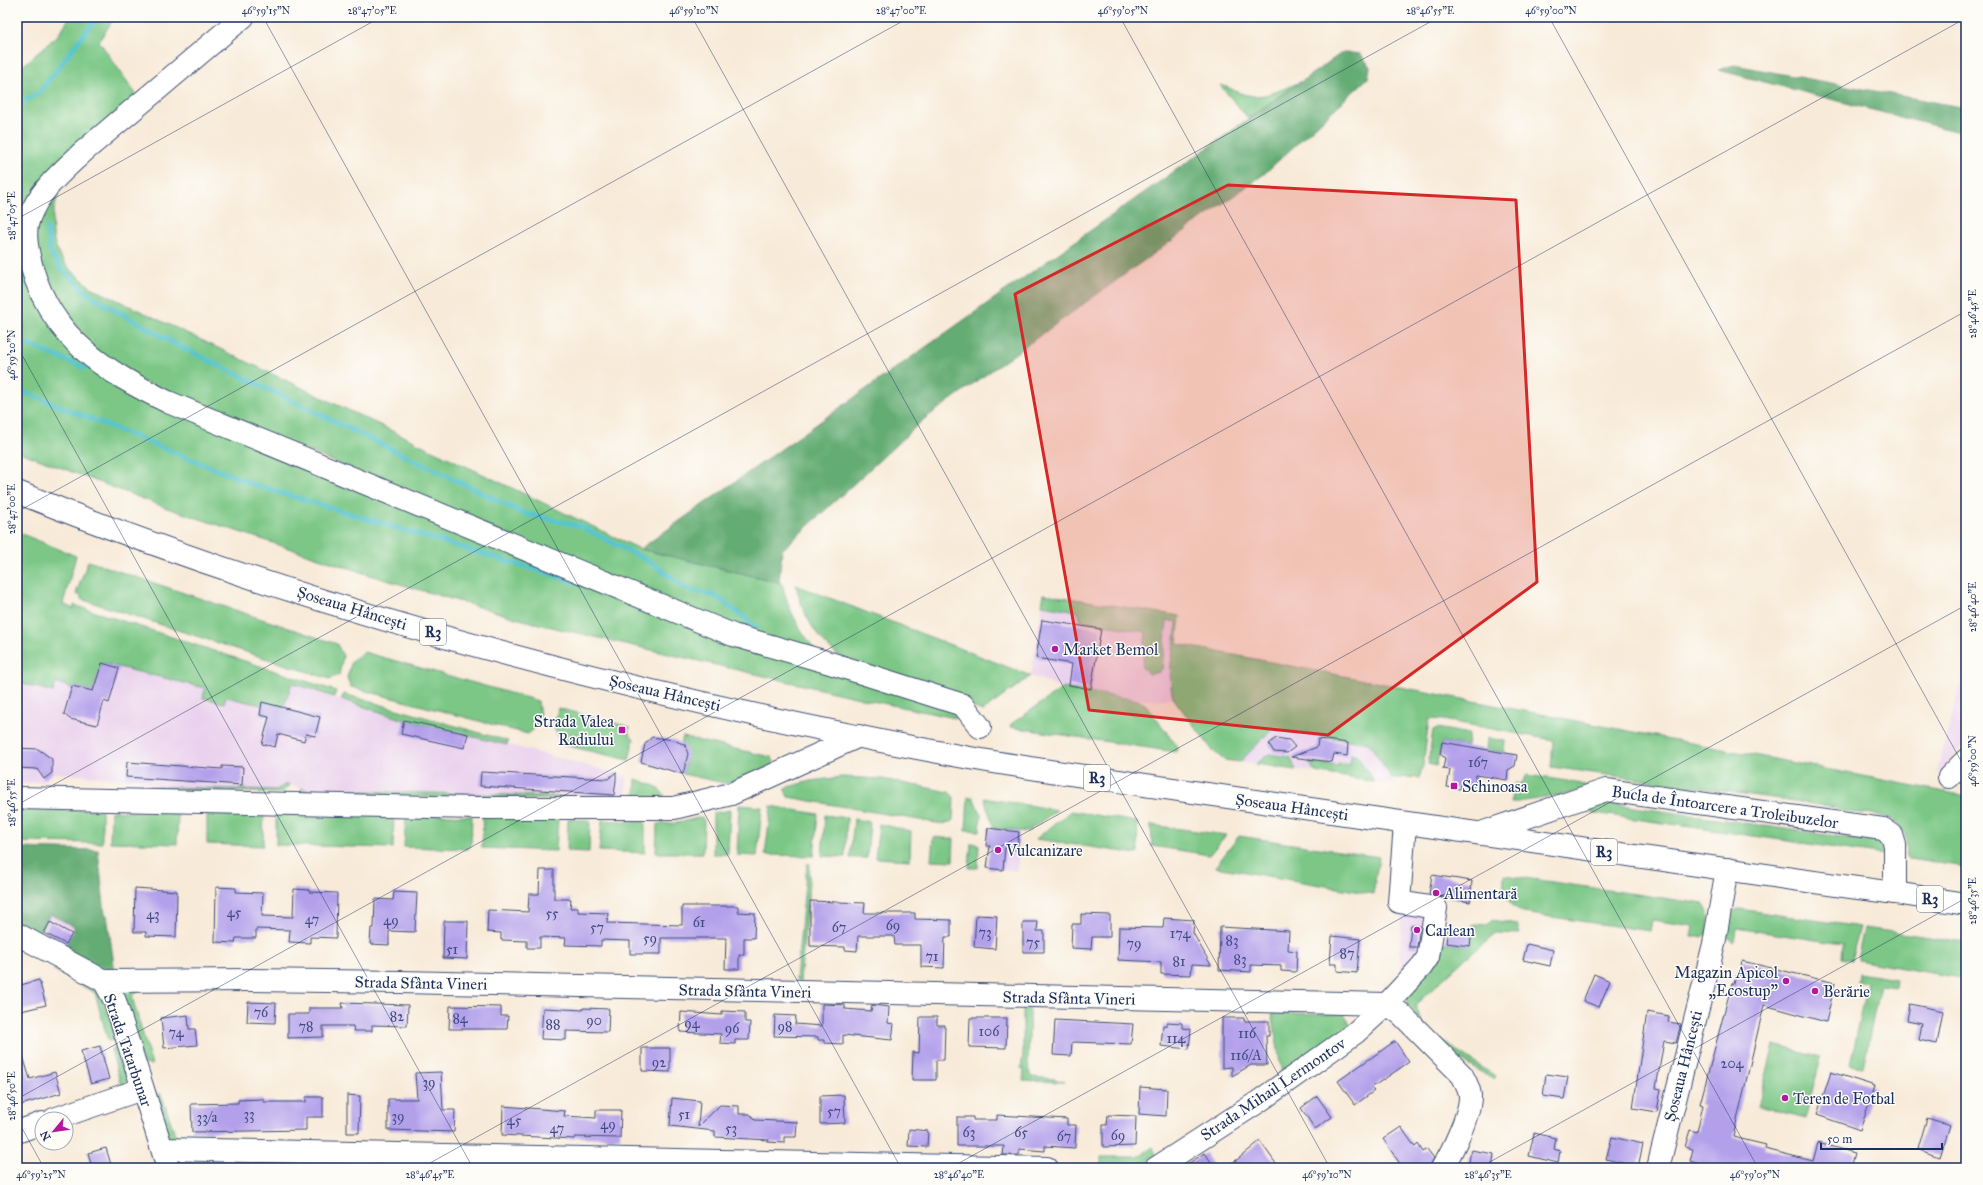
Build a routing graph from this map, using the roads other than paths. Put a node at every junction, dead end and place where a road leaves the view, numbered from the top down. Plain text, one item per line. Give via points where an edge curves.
1 (243, 17) edge
2 (17, 492) edge
3 (980, 727) dead end
4 (859, 736) junction
5 (1966, 760) edge
6 (1949, 777) dead end
7 (17, 798) edge
8 (1405, 824) junction
9 (1481, 834) junction
10 (1727, 869) junction
11 (1895, 893) junction
12 (1966, 904) edge
13 (17, 934) edge
14 (104, 981) junction
15 (1387, 1004) junction
16 (142, 1089) junction
17 (74, 1112) edge
18 (34, 1126) edge
19 (17, 1132) edge
20 (165, 1159) edge
21 (1048, 1168) edge
22 (1156, 1168) edge
23 (1442, 1168) edge
24 (1658, 1168) edge

1 - 3 main road via 84,151 61,172 37,200 28,220 26,249 38,287 51,313 71,339 113,373 168,402 733,635 963,705
2 - 4 main road, Șoseaua Hâncești / R3 via 100,526 362,612 620,683
4 - 7 main road via 731,794 674,808 477,808
4 - 8 main road, Șoseaua Hâncești / R3 via 1010,765
5 - 6 main road
8 - 9 main road, Șoseaua Hâncești / R3
8 - 15 main road, Strada Mihail Lermontov via 1399,902 1436,908 1428,957
9 - 10 main road, Șoseaua Hâncești / R3
9 - 11 main road, Bucla de Întoarcere a Troleibuzelor via 1606,790 1883,829 1892,835 1895,845
10 - 11 main road, Șoseaua Hâncești / R3
10 - 24 main road, Șoseaua Hâncești via 1714,944
11 - 12 main road, Șoseaua Hâncești / R3
13 - 14 main road, Strada Tatarbunar
14 - 15 main road, Strada Sfânta Vineri via 400,982
14 - 16 main road, Strada Tatarbunar via 115,1001
15 - 22 main road, Strada Mihail Lermontov via 1355,1033 1258,1102
15 - 23 main road via 1401,1014 1462,1074 1467,1083 1470,1096 1466,1117
16 - 17 main road
16 - 20 main road, Strada Tatarbunar
18 - 19 main road
20 - 21 main road

